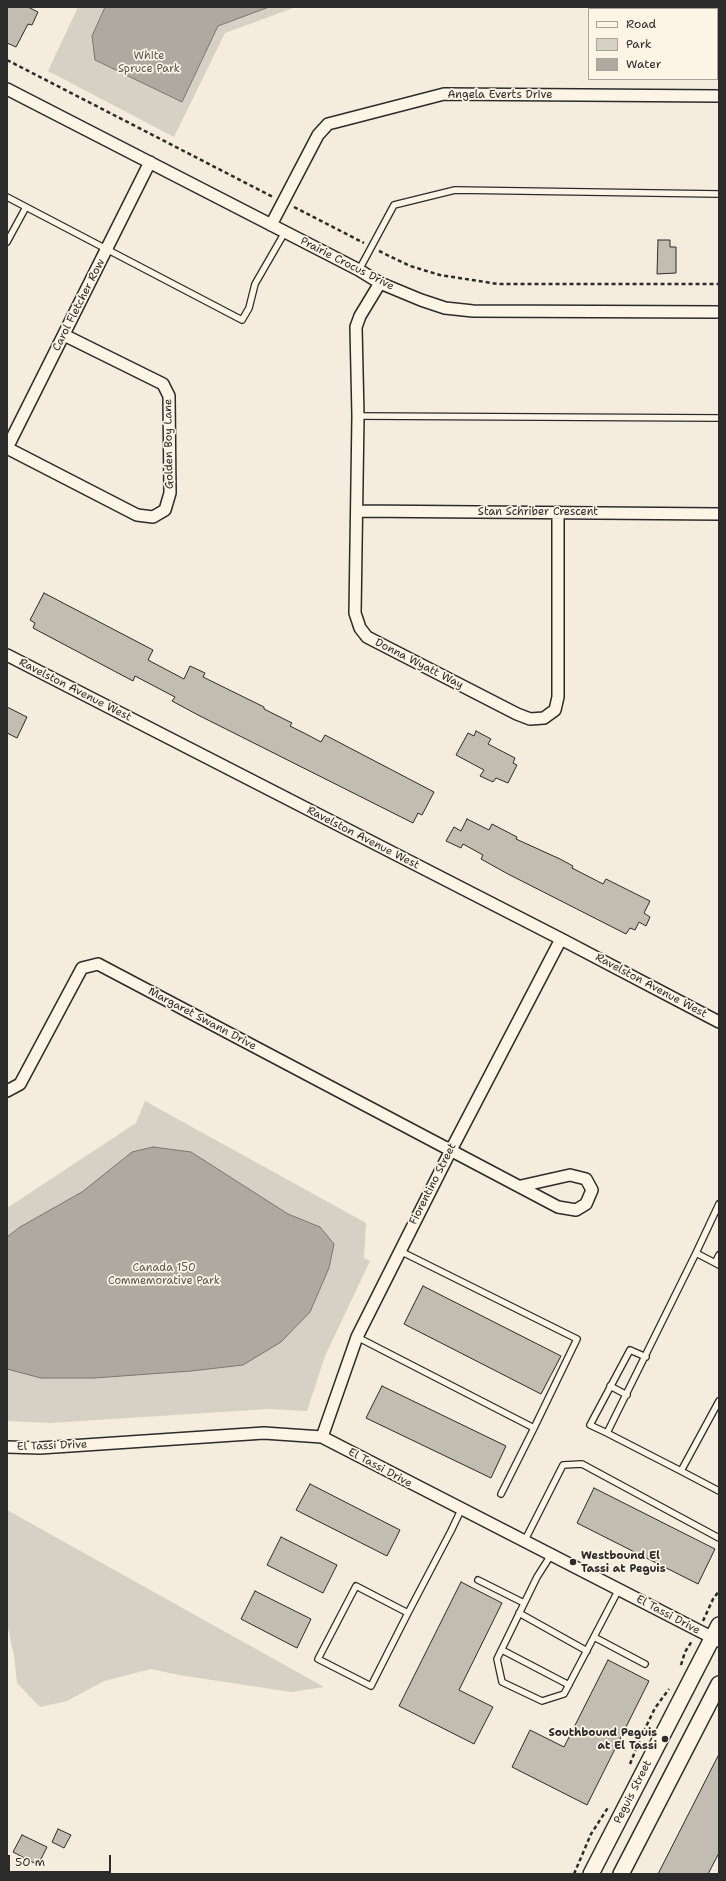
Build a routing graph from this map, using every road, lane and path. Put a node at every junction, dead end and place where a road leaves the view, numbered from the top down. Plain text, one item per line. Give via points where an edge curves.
1 (7, 60) edge
2 (7, 89) edge
3 (719, 96) edge
4 (150, 162) junction
5 (719, 194) edge
6 (7, 197) edge
7 (283, 202) junction
8 (26, 207) junction
9 (271, 224) junction
10 (285, 232) junction
11 (7, 242) edge
12 (371, 247) junction
13 (106, 250) junction
14 (359, 270) junction
15 (380, 283) junction
16 (719, 284) edge
17 (719, 312) edge
18 (64, 335) junction
19 (358, 416) junction
20 (719, 418) edge
21 (7, 448) edge
22 (357, 511) junction
23 (558, 512) junction
24 (719, 514) edge
25 (7, 655) edge
26 (561, 939) junction
27 (719, 1022) edge
28 (7, 1091) edge
29 (451, 1150) junction
30 (521, 1186) junction
31 (719, 1204) edge
32 (400, 1251) junction
33 (696, 1253) junction
34 (719, 1255) edge
35 (717, 1264) edge
36 (357, 1337) junction
37 (646, 1357) junction
38 (610, 1386) junction
39 (627, 1395) junction
40 (719, 1401) edge
41 (534, 1428) junction
42 (607, 1433) junction
43 (322, 1437) junction
44 (7, 1447) edge
45 (681, 1471) junction
46 (719, 1491) edge
47 (501, 1494) dead end
48 (461, 1510) junction
49 (719, 1538) edge
50 (525, 1540) junction
51 (551, 1554) junction
52 (478, 1580) dead end
53 (619, 1589) junction
54 (719, 1591) edge
55 (524, 1603) junction
56 (408, 1613) junction
57 (519, 1613) junction
58 (698, 1631) junction
59 (717, 1634) edge
60 (594, 1637) junction
61 (502, 1650) junction
62 (587, 1651) junction
63 (644, 1664) dead end
64 (680, 1667) dead end
65 (719, 1684) edge
66 (569, 1685) junction
67 (670, 1688) dead end
68 (628, 1770) dead end
69 (611, 1803) dead end
70 (574, 1874) edge
71 (591, 1874) edge
72 (621, 1874) edge

1 - 7 path
2 - 4 street, Prairie Crocus Drive
3 - 7 street, Angela Everts Drive via 444,94 328,124 318,135
4 - 9 street, Prairie Crocus Drive
4 - 13 street, Carol Fletcher Row
5 - 12 lane via 455,190 394,205
6 - 8 lane
7 - 9 street, Angela Everts Drive
7 - 12 path
8 - 11 lane
8 - 13 lane
9 - 10 street, Prairie Crocus Drive
10 - 13 lane via 255,284 249,308 242,320
10 - 14 street, Prairie Crocus Drive
12 - 14 lane
12 - 16 path via 410,266 440,275 491,283
13 - 18 street, Carol Fletcher Row
14 - 15 street, Prairie Crocus Drive
15 - 17 street, Prairie Crocus Drive via 445,308 473,311
15 - 19 street, Donna Wyatt Way via 356,327
18 - 21 street, Carol Fletcher Row
18 - 21 street, Golden Boy Lane via 163,384 169,396 170,493 165,510 153,517 137,515
19 - 20 lane
19 - 22 street, Donna Wyatt Way
22 - 23 street, Stan Schriber Crescent
22 - 23 street, Donna Wyatt Way via 355,613 360,628 367,637 530,719 544,718 554,710 558,697
23 - 24 street, Stan Schriber Crescent
25 - 26 street, Ravelston Avenue West
26 - 27 street, Ravelston Avenue West
26 - 29 street, Fiorentino Street
28 - 29 street, Margaret Swann Drive via 20,1084 82,968 98,964
29 - 30 street, Margaret Swann Drive
29 - 32 street, Fiorentino Street
30 - 30 street, Margaret Swann Drive via 558,1207 576,1210 586,1204 592,1190 586,1179 570,1175
31 - 33 lane
32 - 36 street, Fiorentino Street
32 - 41 lane via 577,1339
33 - 35 lane
33 - 37 lane
34 - 35 lane
36 - 41 lane
36 - 43 street, Fiorentino Street
37 - 38 lane via 630,1350
37 - 39 lane
38 - 39 lane
38 - 42 lane via 590,1425
39 - 42 lane
40 - 45 lane
41 - 47 lane
42 - 45 lane
43 - 44 street, El Tassi Drive via 264,1434 40,1448
43 - 48 street, El Tassi Drive
45 - 46 lane
48 - 50 street, El Tassi Drive
48 - 56 lane
49 - 50 lane via 582,1464 563,1465
50 - 51 street, El Tassi Drive
51 - 53 street, El Tassi Drive
51 - 55 lane
52 - 55 lane
53 - 58 street, El Tassi Drive
53 - 60 lane
54 - 58 path
55 - 57 lane
56 - 56 lane via 371,1686 318,1659 356,1586
57 - 61 lane
57 - 62 lane
58 - 59 street, El Tassi Drive
58 - 64 path via 685,1652
59 - 71 street, Peguis Street
60 - 62 lane
60 - 63 lane
61 - 66 lane
61 - 66 lane via 497,1659 502,1682 542,1702 564,1694
62 - 66 lane
65 - 72 street
67 - 68 path via 655,1708 640,1737
69 - 70 path via 591,1834

